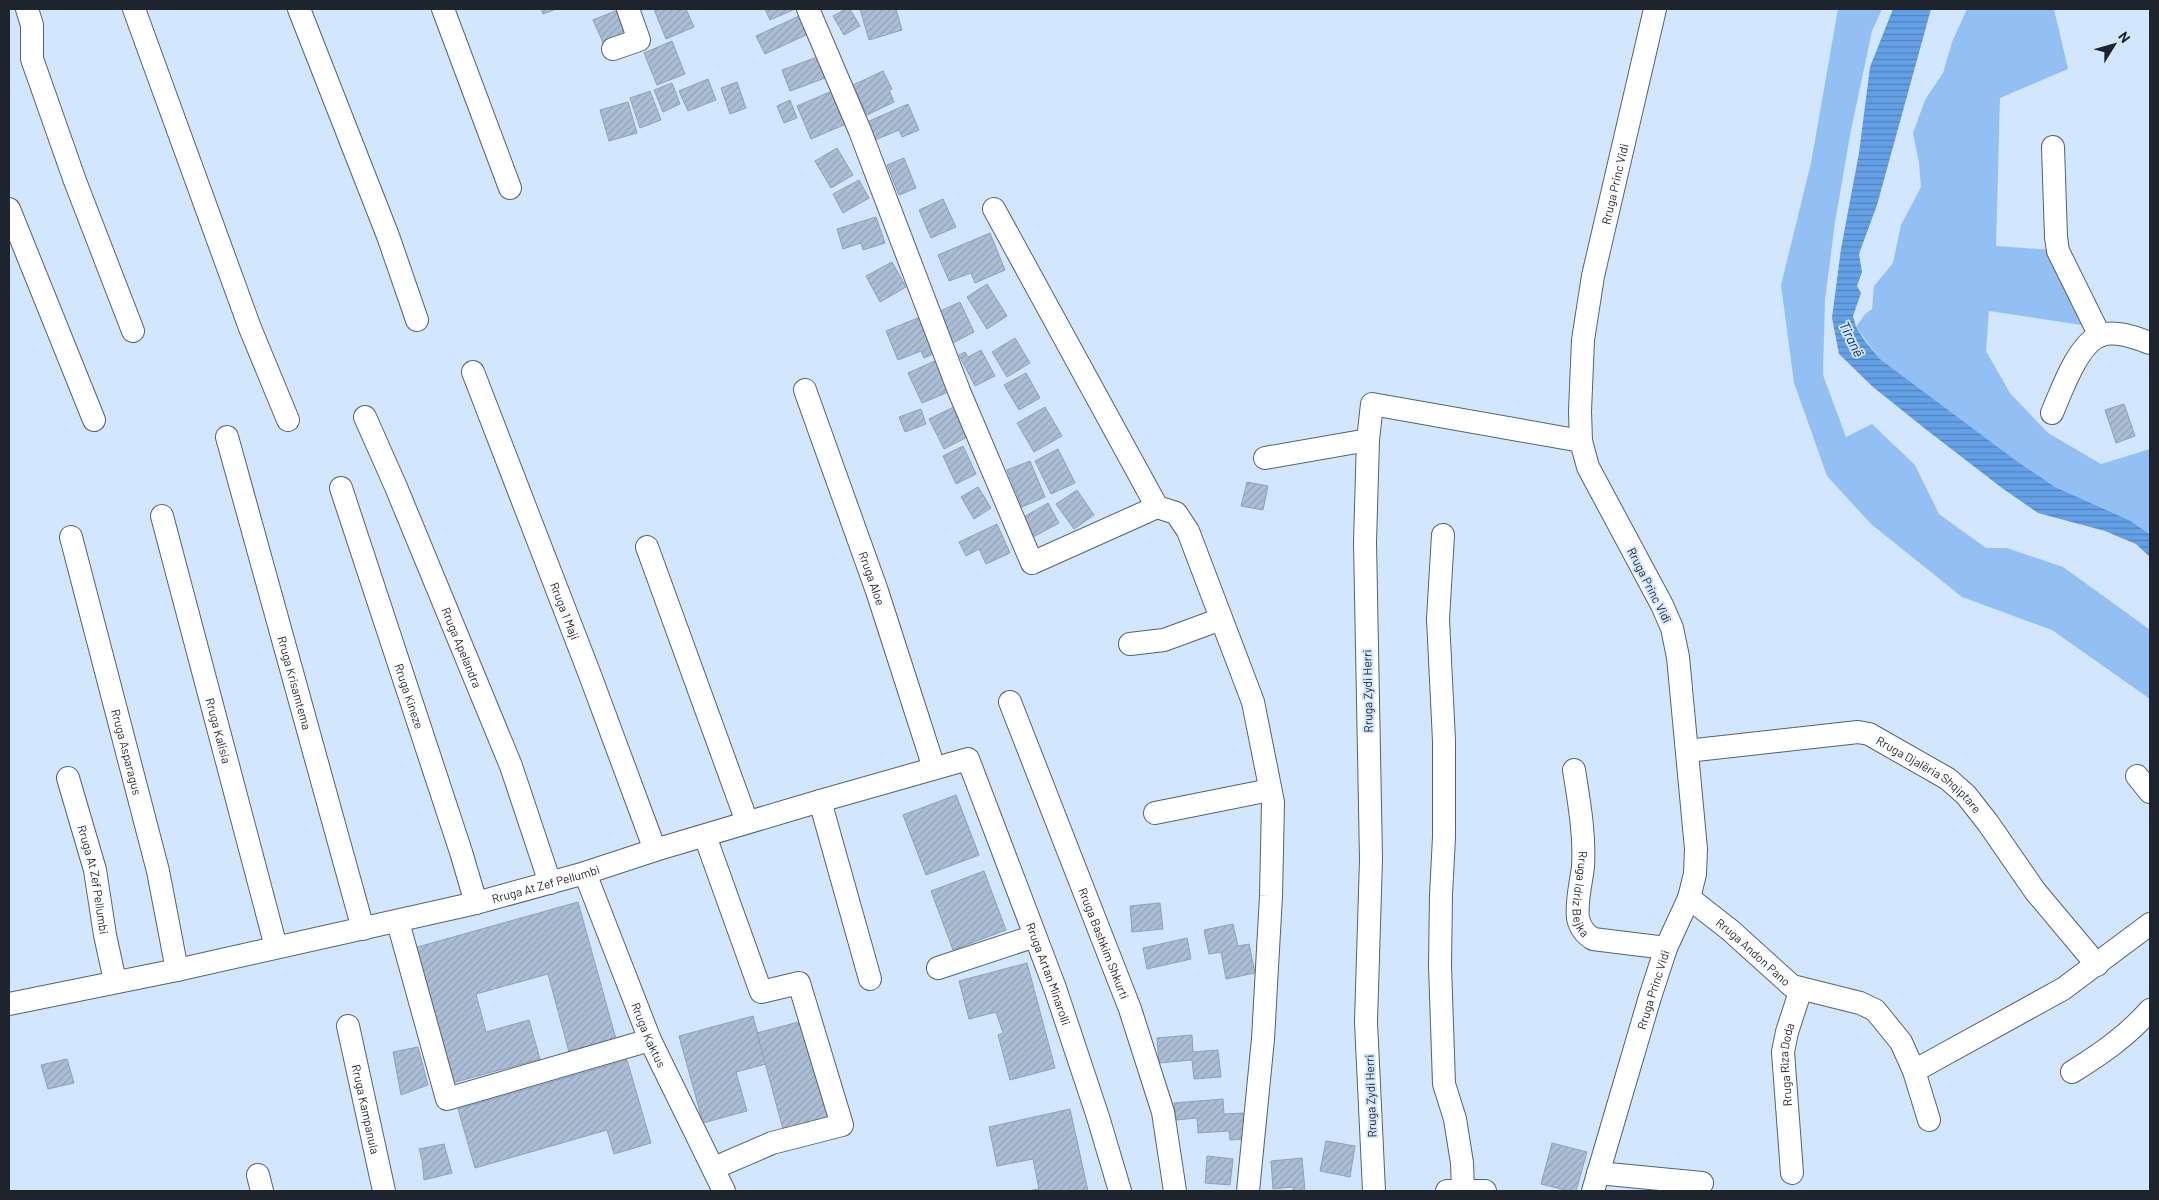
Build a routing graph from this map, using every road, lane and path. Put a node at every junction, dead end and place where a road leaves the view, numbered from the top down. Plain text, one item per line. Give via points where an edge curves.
1 (27, 9) edge
2 (134, 9) edge
3 (299, 9) edge
4 (443, 9) edge
5 (628, 9) edge
6 (808, 9) edge
7 (1655, 9) edge
8 (613, 49) dead end
9 (2054, 147) dead end
10 (510, 188) dead end
11 (9, 209) edge
12 (994, 209) dead end
13 (417, 320) dead end
14 (133, 331) dead end
15 (2100, 336) junction
16 (2150, 343) edge
17 (473, 372) dead end
18 (805, 390) dead end
19 (2052, 412) dead end
20 (365, 416) dead end
21 (94, 420) dead end
22 (288, 420) dead end
23 (227, 437) dead end
24 (1368, 440) junction
25 (1581, 440) junction
26 (1265, 458) dead end
27 (340, 488) dead end
28 (1157, 508) junction
29 (162, 516) dead end
30 (1443, 535) dead end
31 (71, 537) dead end
32 (647, 547) dead end
33 (1221, 619) junction
34 (1130, 644) dead end
35 (1010, 702) dead end
36 (1687, 751) junction
37 (968, 760) joint
38 (934, 768) junction
39 (1574, 770) dead end
40 (68, 778) dead end
41 (1270, 790) junction
42 (820, 801) junction
43 (1155, 812) dead end
44 (747, 822) junction
45 (705, 836) junction
46 (655, 850) junction
47 (585, 873) junction
48 (550, 883) junction
49 (1689, 898) junction
50 (476, 903) junction
51 (398, 922) junction
52 (2150, 924) edge
53 (363, 929) junction
54 (1036, 936) junction
55 (276, 947) junction
56 (1666, 948) junction
57 (2097, 964) junction
58 (938, 968) dead end
59 (177, 970) junction
60 (870, 980) dead end
61 (115, 981) junction
62 (1801, 989) junction
63 (9, 1004) edge
64 (2150, 1010) edge
65 (348, 1026) dead end
66 (650, 1040) junction
67 (1914, 1071) junction
68 (2072, 1072) dead end
69 (1928, 1120) dead end
70 (714, 1168) junction
71 (1792, 1173) dead end
72 (1595, 1182) edge
73 (1702, 1183) dead end
74 (384, 1191) edge
75 (724, 1191) edge
76 (1120, 1191) edge
77 (1175, 1191) edge
78 (1248, 1191) edge
79 (1374, 1191) edge
80 (1465, 1191) edge

1 - 14 street via 32,25 32,59
2 - 22 street via 250,328
3 - 13 street via 388,236
4 - 10 street
5 - 8 street via 639,40
6 - 28 street via 860,131 959,391 1032,563
7 - 25 street, Rruga Princ Vidi via 1593,276 1583,340
9 - 15 street via 2058,251
11 - 21 street
12 - 28 street
15 - 16 street via 2115,333
15 - 19 street via 2073,364
17 - 46 street, Rruga 1 Maji
18 - 38 street, Rruga Aloe via 877,591
20 - 48 street, Rruga Apelandra via 511,766
23 - 53 street, Rruga Krisamtema
24 - 25 street, Rruga Zydi Herri via 1372,404
24 - 26 street
24 - 79 street, Rruga Zydi Herri via 1365,550 1371,859 1366,1022
25 - 36 street, Rruga Princ Vidi via 1588,467 1672,628
27 - 50 street, Rruga Kineze
28 - 33 street via 1176,513 1188,531
29 - 55 street, Rruga Kalisia
30 - 80 street via 1438,619 1444,742 1440,974 1444,1084 1455,1119
31 - 59 street, Rruga Asparagus via 158,871
32 - 44 street
33 - 34 street via 1164,640
33 - 41 street via 1252,702
35 - 77 street, Rruga Bashkim Shkurti via 1133,1018 1163,1112
36 - 49 street, Rruga Princ Vidi via 1696,849
36 - 57 street, Rruga Djalëria Shqiptare via 1858,732 1869,734 1948,779 1966,795 2035,891
37 - 38 street, Rruga At Zef Pellumbi
37 - 54 street, Rruga Artan Minarolli
38 - 42 street, Rruga At Zef Pellumbi
39 - 56 street, Rruga Idriz Bejka via 1581,812 1583,865 1578,915 1585,934 1593,939
40 - 61 street, Rruga At Zef Pellumbi via 94,870
41 - 43 street
41 - 78 street via 1273,802 1271,906 1263,1039
42 - 44 street, Rruga At Zef Pellumbi
42 - 60 street
44 - 45 street, Rruga At Zef Pellumbi
45 - 46 street, Rruga At Zef Pellumbi
45 - 70 street via 761,992 799,983 842,1125 772,1143
46 - 47 street, Rruga At Zef Pellumbi
47 - 48 street, Rruga At Zef Pellumbi
47 - 66 street, Rruga Kaktus
48 - 50 street, Rruga At Zef Pellumbi
49 - 56 street, Rruga Princ Vidi
49 - 62 street, Rruga Andon Pano via 1730,930 1778,975
50 - 51 street, Rruga At Zef Pellumbi
51 - 53 street, Rruga At Zef Pellumbi
51 - 66 street via 447,1100
52 - 57 street
53 - 55 street, Rruga At Zef Pellumbi
54 - 58 street
54 - 76 street, Rruga Artan Minarolli
55 - 59 street, Rruga At Zef Pellumbi
56 - 72 street, Rruga Princ Vidi
57 - 67 street via 2040,1003
59 - 61 street, Rruga At Zef Pellumbi
61 - 63 street, Rruga At Zef Pellumbi
62 - 67 street, Rruga Andon Pano via 1860,1003 1875,1010 1901,1042
62 - 71 street, Rruga Riza Doda via 1783,1052
64 - 68 street via 2124,1037
65 - 74 street, Rruga Kampanula
66 - 70 street, Rruga Kaktus
67 - 69 street, Rruga Andon Pano
70 - 75 street, Rruga Kaktus
72 - 73 street

